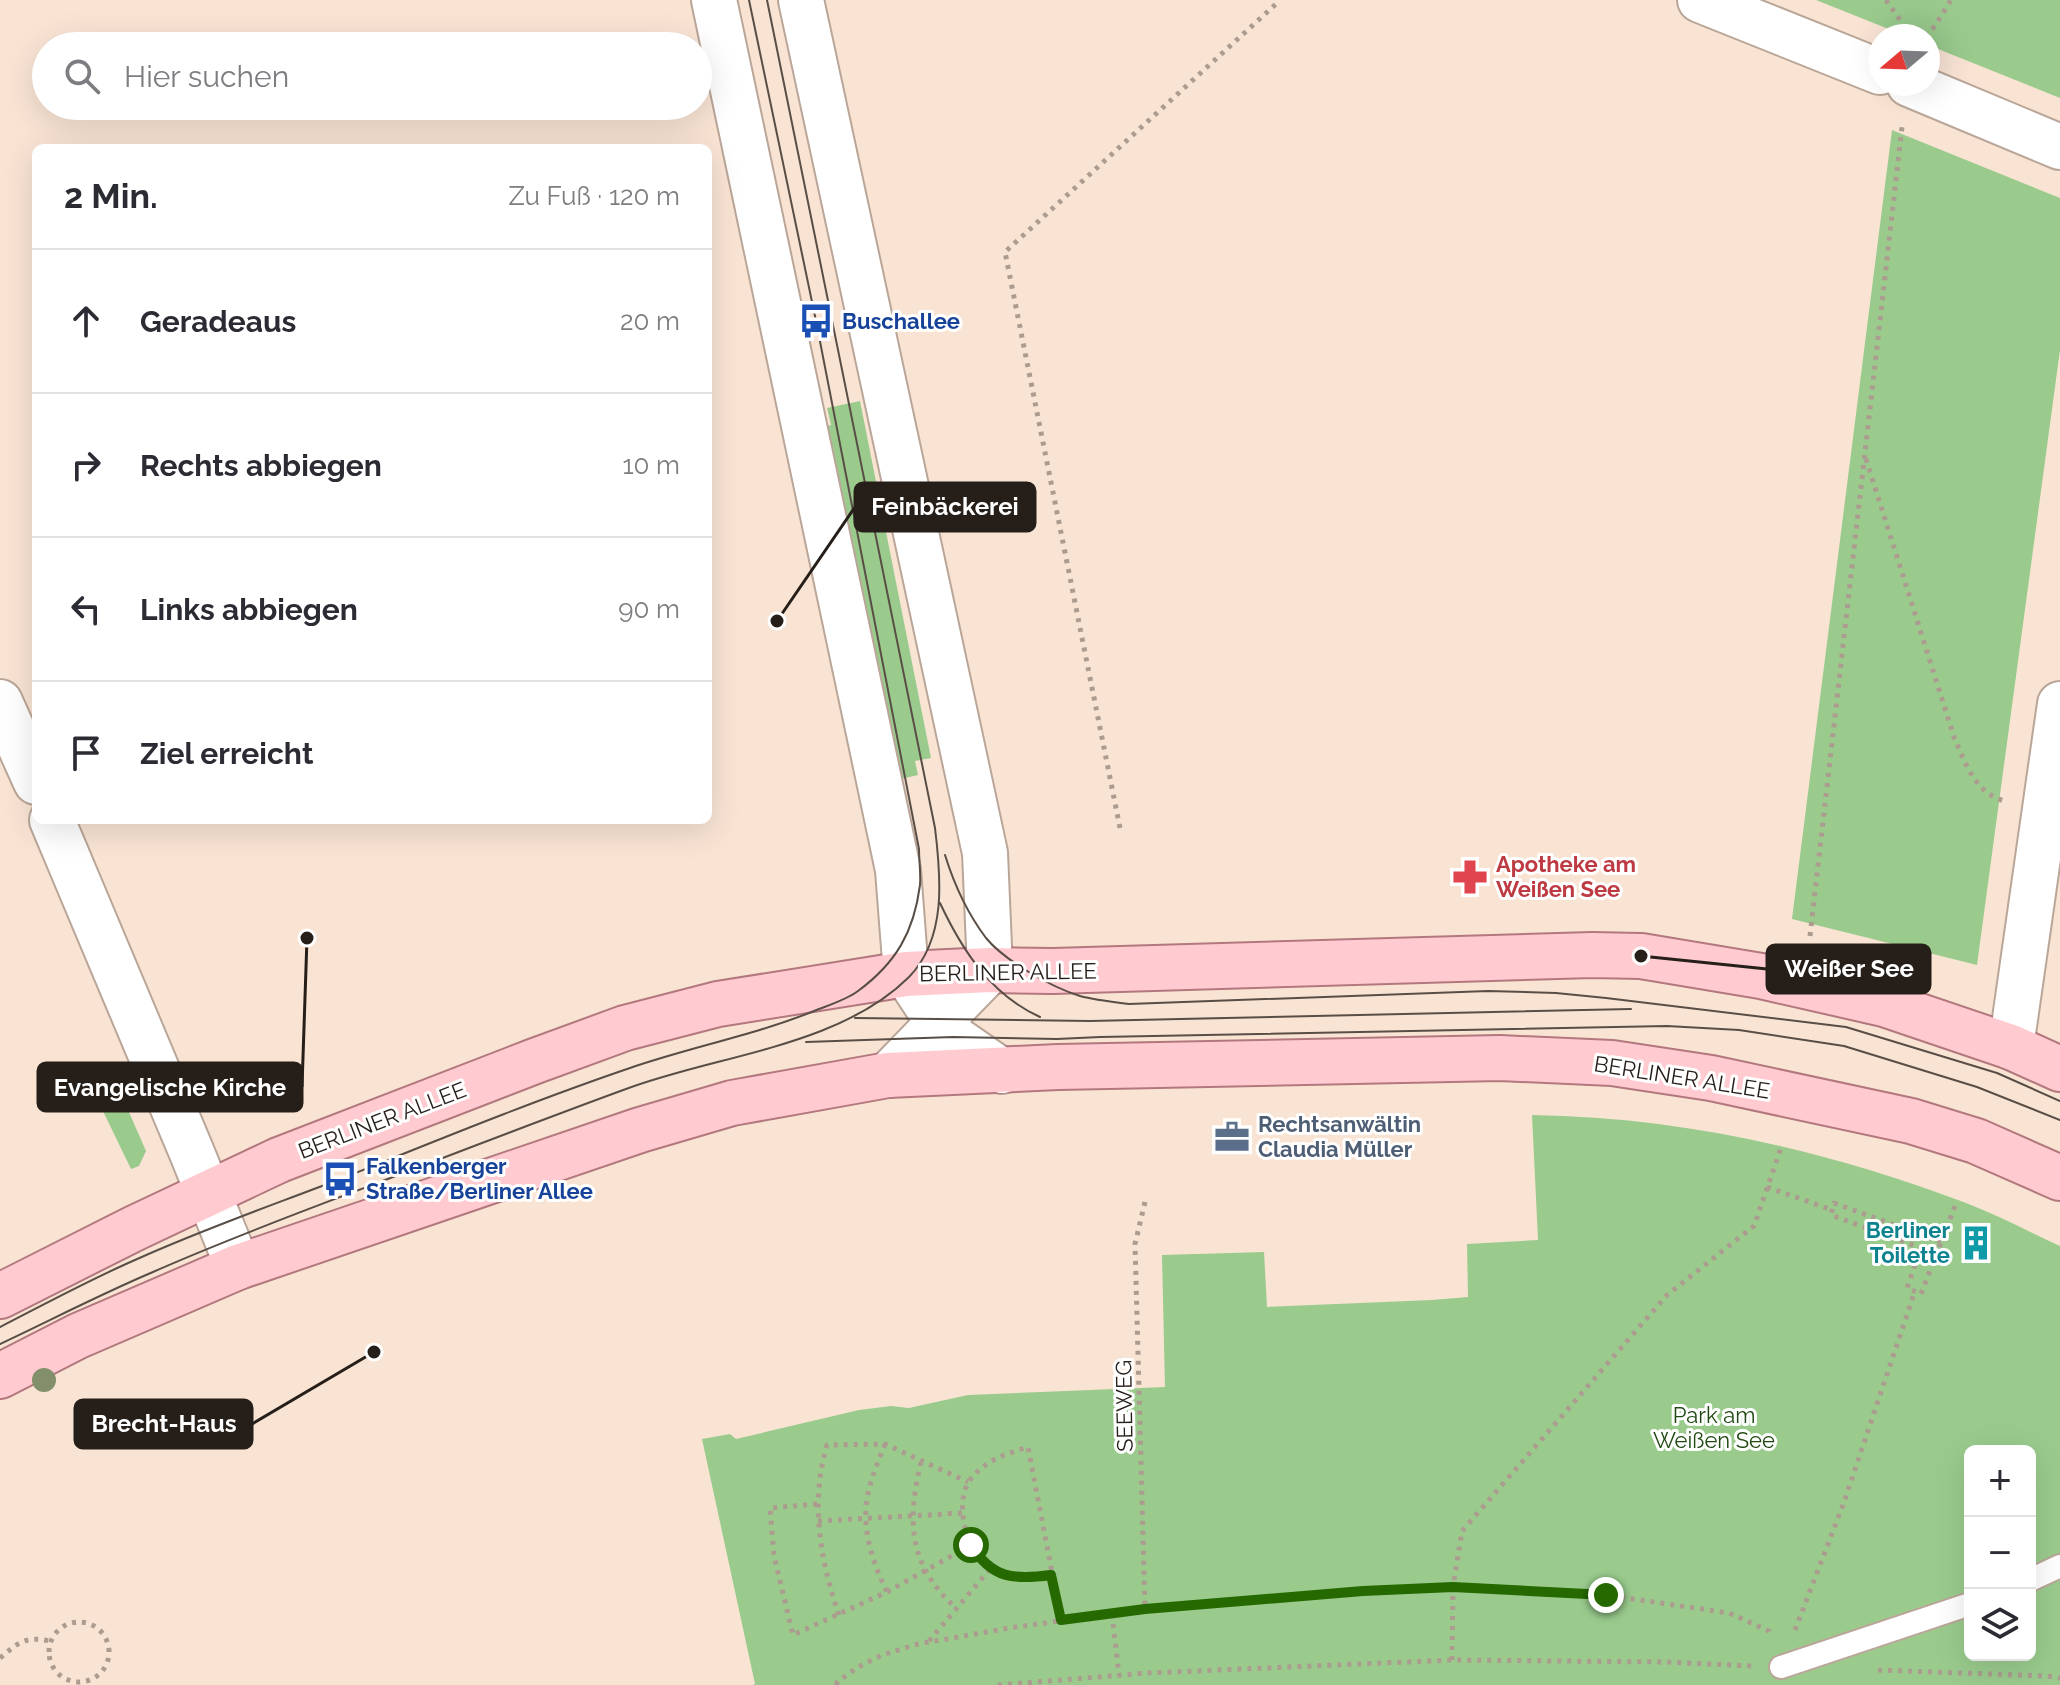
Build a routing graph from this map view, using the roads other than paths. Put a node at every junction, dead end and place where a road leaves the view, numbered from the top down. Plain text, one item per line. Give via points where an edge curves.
1 (714, 0) edge
2 (801, 0) edge
3 (1700, 0) edge
4 (1868, 67) edge
5 (1938, 96) edge
6 (2060, 147) edge
7 (0, 702) edge
8 (2060, 704) edge
9 (32, 773) edge
10 (54, 824) edge
11 (990, 970) junction
12 (906, 974) junction
13 (939, 1024) junction
14 (2011, 1047) junction
15 (2060, 1069) edge
16 (1002, 1071) junction
17 (888, 1075) junction
18 (2060, 1178) edge
19 (208, 1194) junction
20 (238, 1267) junction
21 (0, 1296) edge
22 (0, 1376) edge
23 (2060, 1566) edge
24 (2036, 1577) edge
25 (1964, 1606) edge
26 (1781, 1667) road end

1 - 12 main road via 898,870
2 - 11 main road via 985,853
3 - 4 main road
5 - 6 main road
7 - 9 main road
8 - 14 main road
10 - 19 main road
11 - 12 main road, BERLINER ALLEE
11 - 13 main road
11 - 14 main road, BERLINER ALLEE via 1641,956 1884,1004
12 - 13 main road
12 - 19 main road, BERLINER ALLEE via 718,1004 625,1028 279,1160
13 - 16 main road
13 - 17 main road
14 - 15 main road, BERLINER ALLEE
16 - 17 main road, BERLINER ALLEE
16 - 18 main road, BERLINER ALLEE via 1500,1058 1612,1063 1711,1078 1911,1121 1976,1141
17 - 20 main road, BERLINER ALLEE via 732,1103 640,1130
19 - 20 main road
19 - 21 main road, BERLINER ALLEE
20 - 22 main road, BERLINER ALLEE
23 - 24 lane
25 - 26 lane

